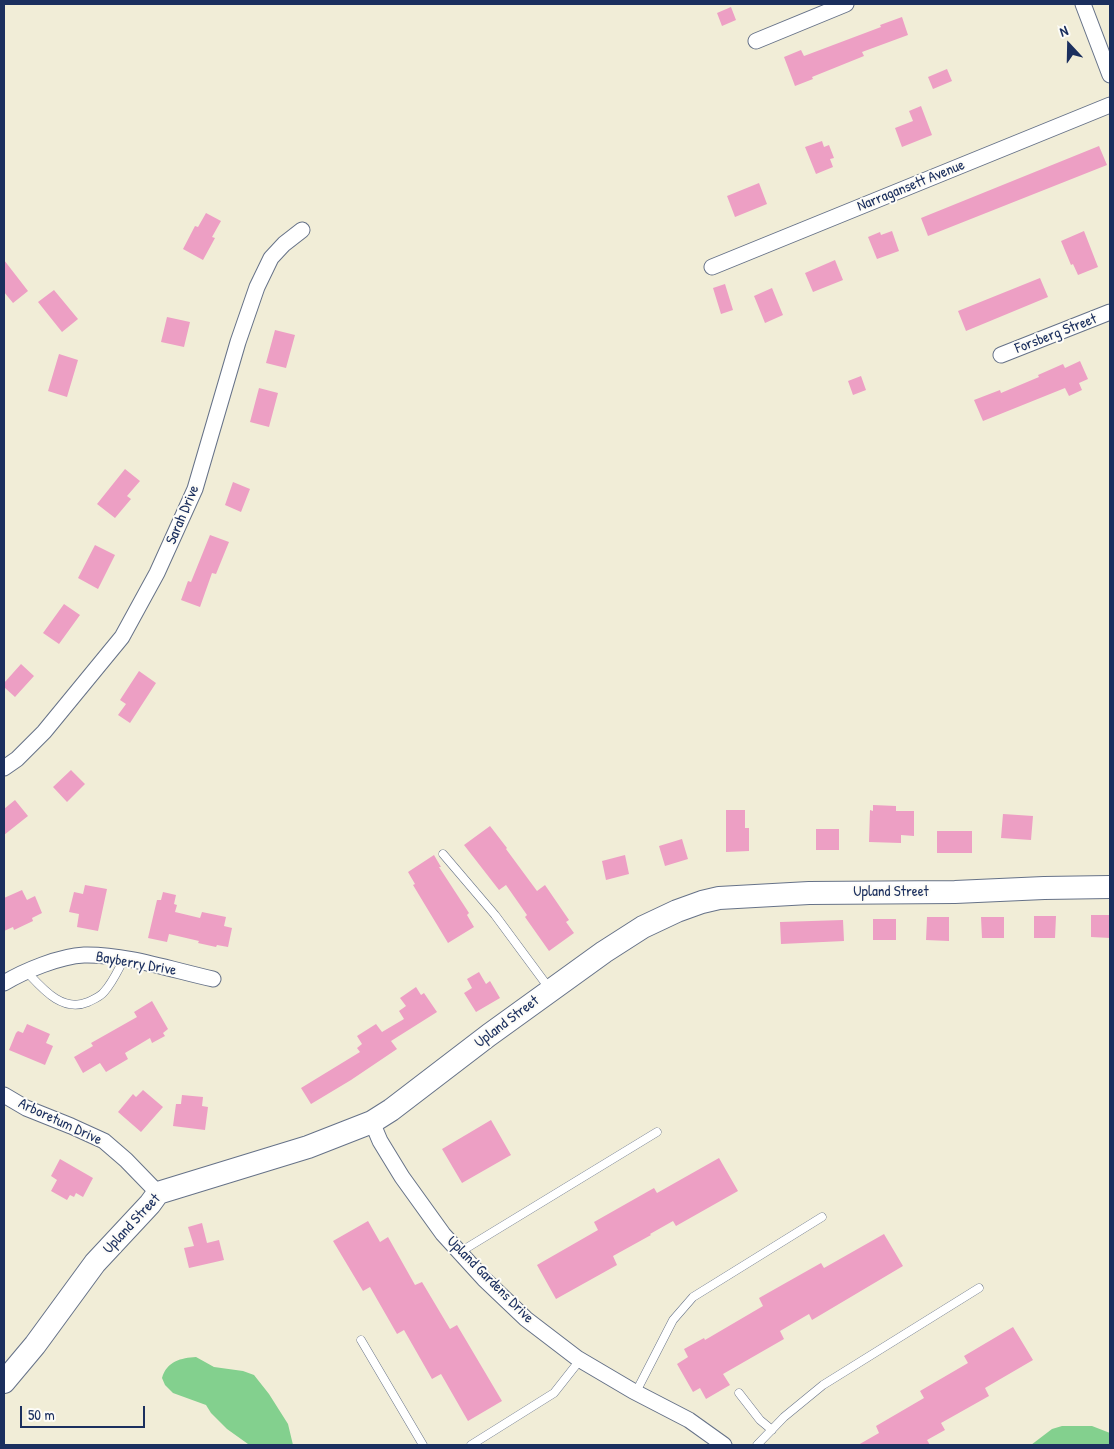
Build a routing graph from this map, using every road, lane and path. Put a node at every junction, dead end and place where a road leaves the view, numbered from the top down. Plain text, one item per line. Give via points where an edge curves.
1 (846, 4) edge
2 (1083, 4) edge
3 (756, 42) dead end
4 (1110, 75) edge
5 (1110, 105) edge
6 (302, 230) dead end
7 (712, 267) dead end
8 (1110, 312) edge
9 (1001, 355) dead end
10 (4, 768) edge
11 (443, 854) dead end
12 (1110, 887) edge
13 (124, 959) junction
14 (26, 971) junction
15 (214, 979) dead end
16 (4, 983) edge
17 (550, 990) junction
18 (4, 1095) edge
19 (372, 1122) junction
20 (657, 1132) dead end
21 (158, 1193) junction
22 (822, 1217) dead end
23 (460, 1252) junction
24 (979, 1288) dead end
25 (361, 1340) dead end
26 (580, 1360) junction
27 (4, 1382) edge
28 (636, 1392) junction
29 (739, 1393) dead end
30 (772, 1430) junction
31 (423, 1445) edge
32 (471, 1445) edge
33 (724, 1445) edge
34 (757, 1445) edge

1 - 3 street
2 - 4 street
5 - 7 street, Narragansett Avenue
6 - 10 street, Sarah Drive via 271,258 257,287 195,489 157,573 122,637 44,732
8 - 9 street, Forsberg Street
11 - 17 lane via 495,915
12 - 17 street, Upland Street via 719,898 676,910 643,927
13 - 14 street, Bayberry Drive via 82,955
13 - 14 lane via 103,993 84,1004 66,1004
13 - 15 street, Bayberry Drive
14 - 16 street, Bayberry Drive
17 - 19 street, Upland Street
18 - 21 street, Arboretum Drive via 26,1108 104,1141
19 - 21 street, Upland Street via 308,1147
19 - 23 street, Upland Gardens Drive via 402,1177
20 - 23 lane
21 - 27 street, Upland Street via 95,1263
22 - 28 lane via 693,1297 673,1320
23 - 26 street, Upland Gardens Drive via 526,1319
24 - 30 lane via 822,1384
25 - 31 lane
26 - 28 street, Upland Gardens Drive
26 - 32 lane via 554,1393
28 - 33 street, Upland Gardens Drive via 690,1420
29 - 30 lane
30 - 34 lane

